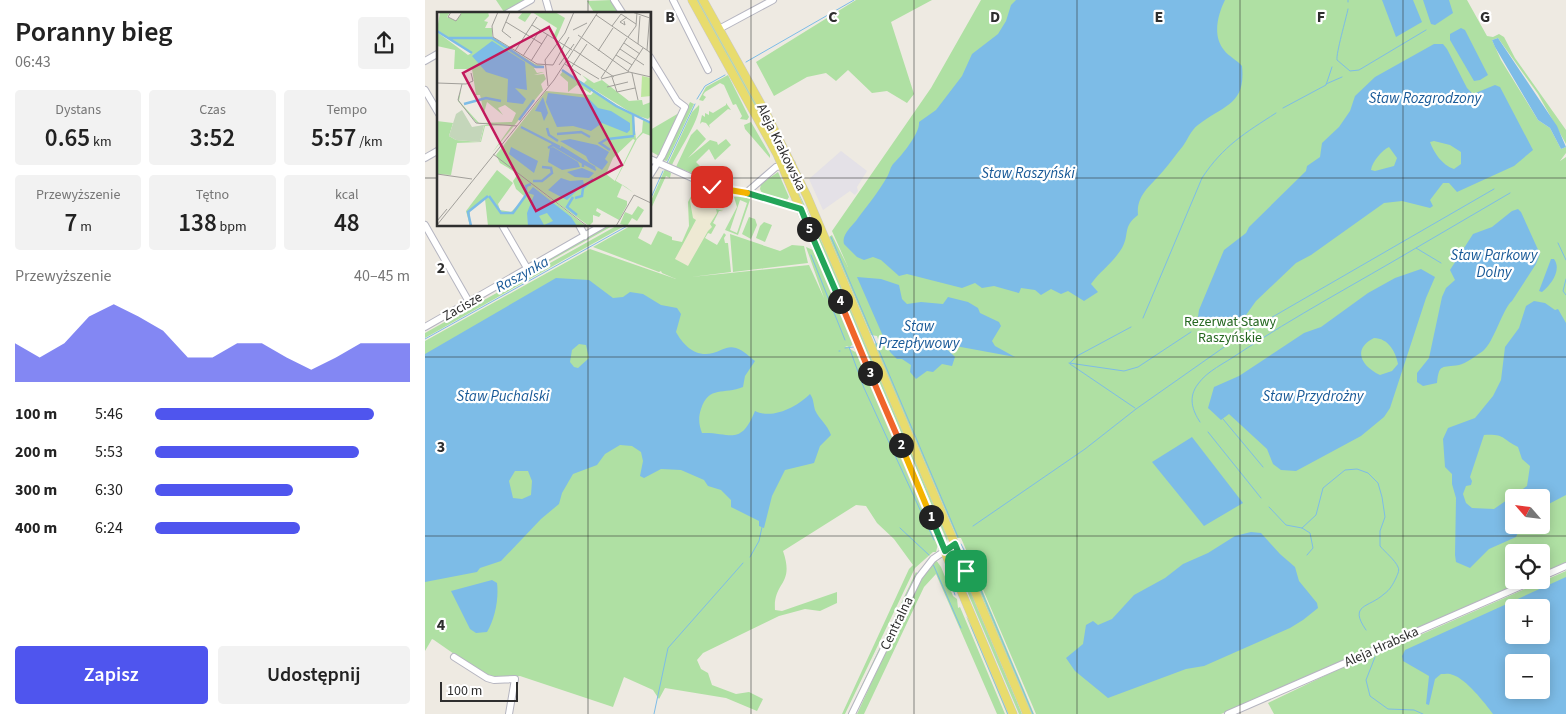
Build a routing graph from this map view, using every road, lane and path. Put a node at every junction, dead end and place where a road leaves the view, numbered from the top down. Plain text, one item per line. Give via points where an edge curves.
1 (531, 0) edge
2 (545, 0) edge
3 (614, 0) edge
4 (673, 0) edge
5 (692, 0) edge
6 (703, 0) edge
7 (769, 1) edge
8 (510, 12) edge
9 (550, 12) edge
10 (622, 12) edge
11 (719, 29) junction
12 (437, 54) edge
13 (651, 58) edge
14 (425, 61) edge
15 (708, 70) dead end
16 (425, 90) edge
17 (437, 111) edge
18 (437, 151) edge
19 (425, 158) edge
20 (651, 160) edge
21 (657, 163) junction
22 (792, 164) junction
23 (782, 165) junction
24 (651, 173) edge
25 (759, 181) junction
26 (745, 192) junction
27 (760, 196) junction
28 (801, 209) junction
29 (425, 225) edge
30 (503, 226) edge
31 (580, 226) edge
32 (601, 226) edge
33 (585, 236) junction
34 (527, 268) junction
35 (469, 302) junction
36 (425, 327) edge
37 (955, 544) junction
38 (945, 551) junction
39 (1566, 566) edge
40 (1550, 573) edge
41 (1514, 589) edge
42 (454, 657) dead end
43 (509, 714) edge
44 (852, 714) edge
45 (1013, 714) edge
46 (1027, 714) edge
47 (1228, 714) edge

1 - 8 street
2 - 9 street
3 - 10 street
4 - 15 street
5 - 23 main road, Aleja Krakowska
6 - 11 main road, Aleja Krakowska
7 - 11 street
11 - 22 main road, Aleja Krakowska
12 - 14 street
13 - 21 street via 677,101 685,107
16 - 17 street
18 - 19 street
20 - 21 street
21 - 24 street
21 - 26 street via 715,188
22 - 23 street
22 - 37 main road, Aleja Krakowska
23 - 25 street
23 - 28 main road, Aleja Krakowska
25 - 26 street
25 - 27 street
26 - 27 street
27 - 28 street
28 - 38 main road, Aleja Krakowska
29 - 35 street
30 - 34 street
31 - 33 street
32 - 33 street, Zacisze
33 - 34 street, Zacisze
34 - 35 street, Zacisze
35 - 36 street, Zacisze
37 - 38 street, Centralna
37 - 46 main road, Aleja Krakowska
38 - 44 street, Centralna via 932,560 919,576
38 - 45 main road, Aleja Krakowska
39 - 40 street
41 - 47 street, Aleja Hrabska
42 - 43 street via 487,678 515,679

